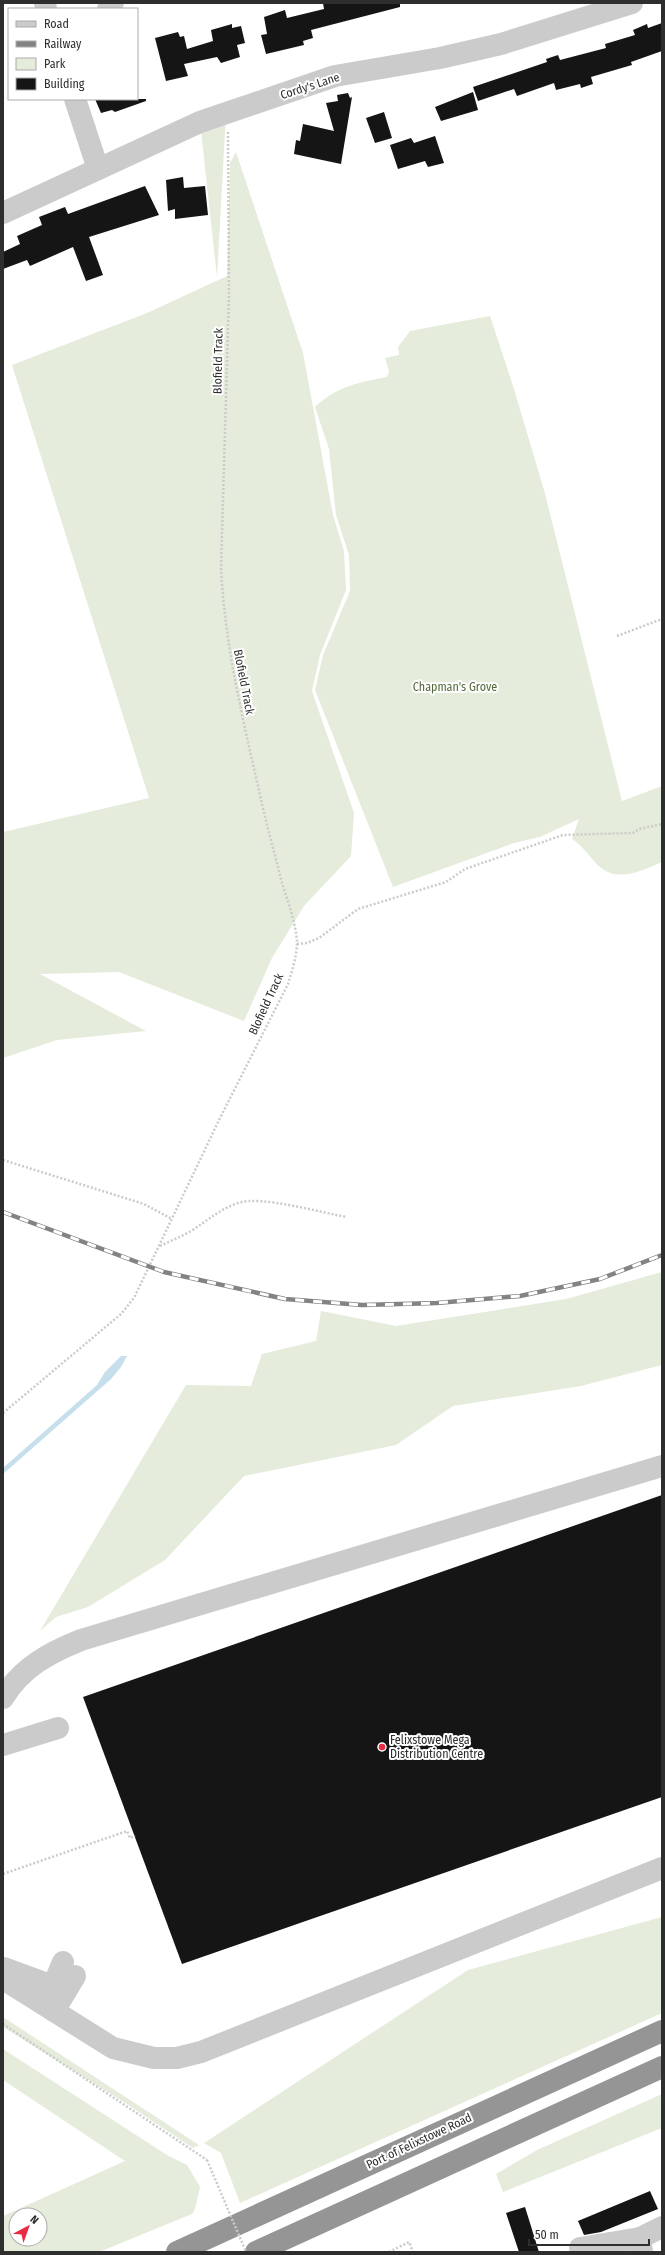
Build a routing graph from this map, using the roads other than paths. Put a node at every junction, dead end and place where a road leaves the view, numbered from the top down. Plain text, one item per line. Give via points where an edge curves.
1 (632, 3) edge
2 (75, 100) edge
3 (98, 169) junction
4 (3, 213) edge
5 (662, 1466) edge
6 (3, 1698) edge
7 (58, 1728) dead end
8 (3, 1745) edge
9 (662, 1868) edge
10 (3, 1968) edge
11 (3, 1979) edge
12 (54, 2011) junction
13 (662, 2031) edge
14 (662, 2067) edge
15 (662, 2227) edge
16 (641, 2245) edge
17 (580, 2248) dead end
18 (177, 2252) edge
19 (256, 2252) edge

1 - 3 street, Cordy's Lane via 502,44 440,58 335,76 200,122
2 - 3 street
3 - 4 street, Cordy's Lane
5 - 6 street via 81,1640 48,1653 26,1670
7 - 8 street
9 - 12 street via 201,2052 177,2058 154,2058 113,2048
10 - 12 street via 53,1986 69,1969
11 - 12 street
13 - 18 highway, Port of Felixstowe Road
14 - 19 highway
15 - 16 street
16 - 17 street

